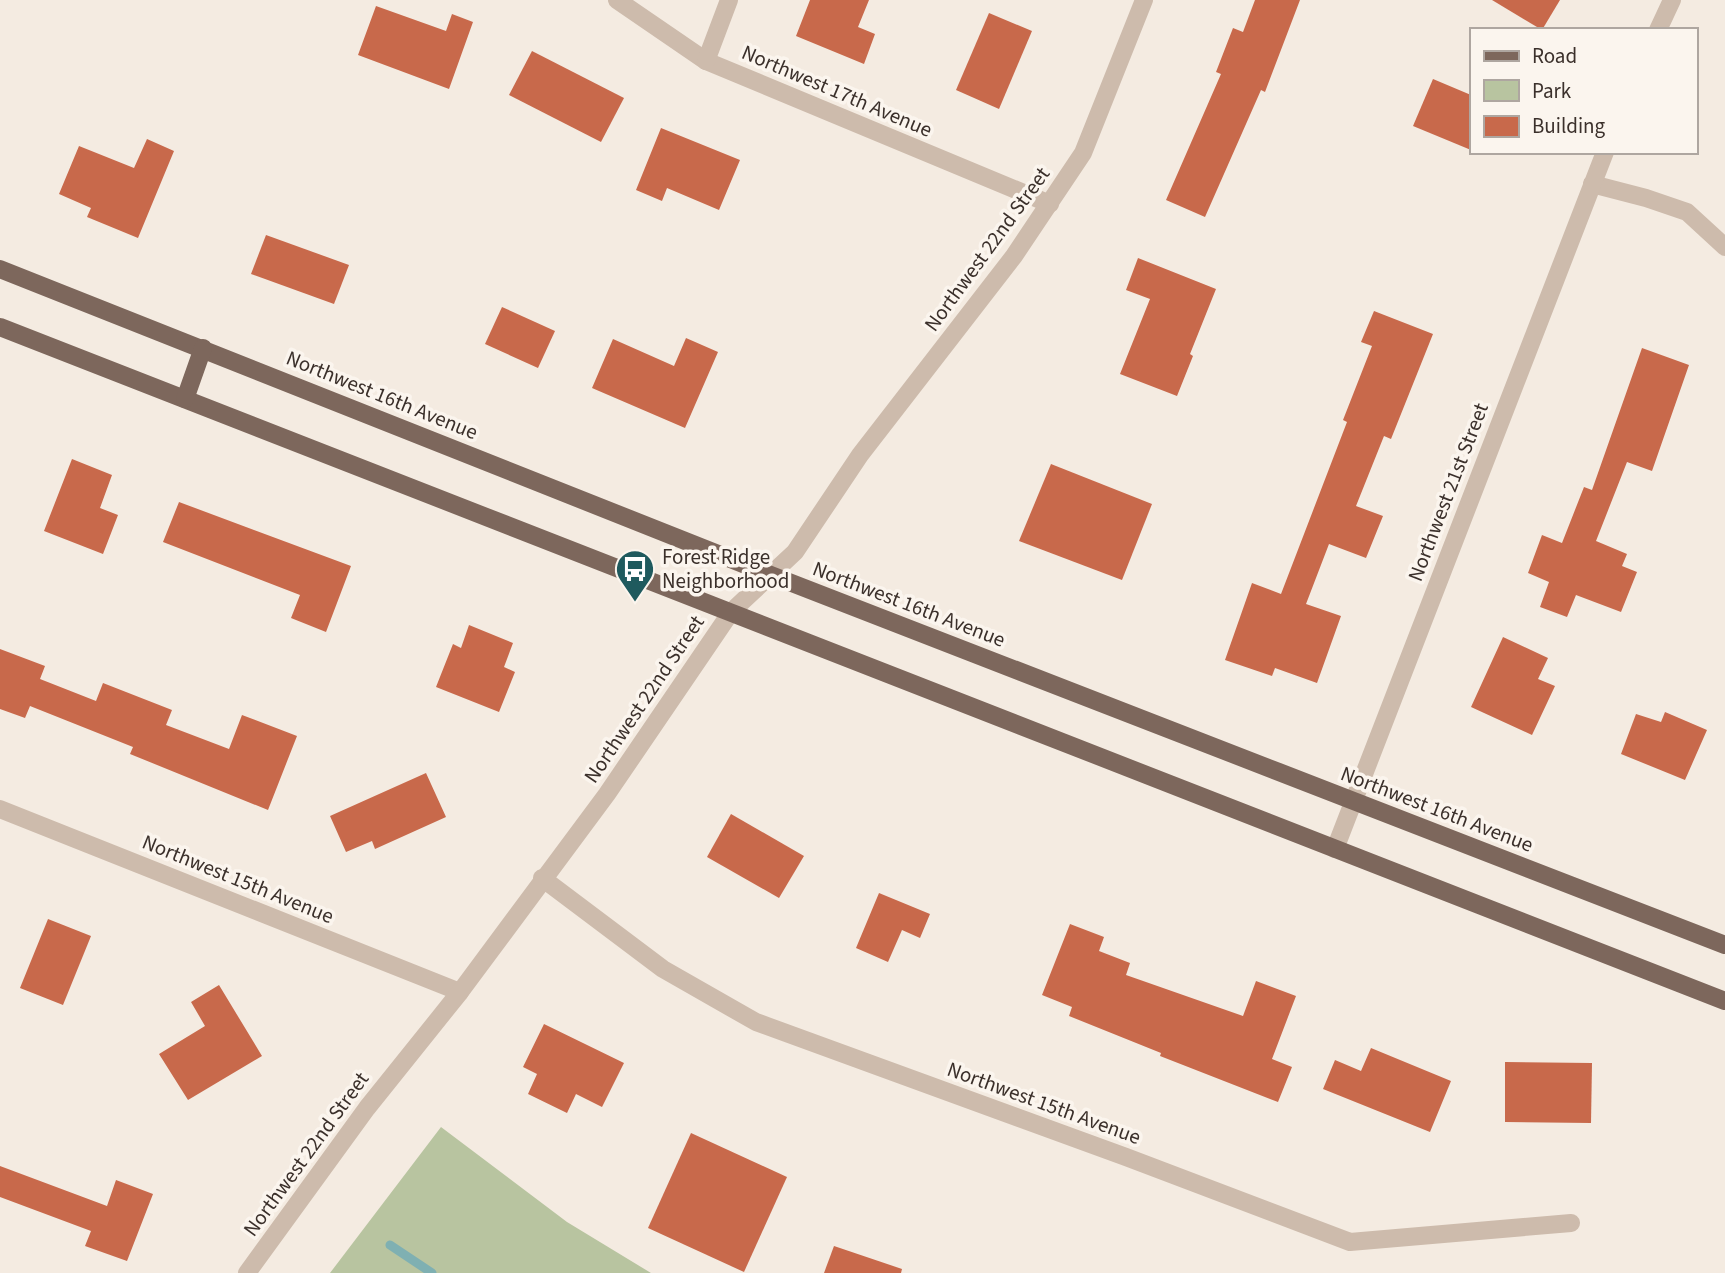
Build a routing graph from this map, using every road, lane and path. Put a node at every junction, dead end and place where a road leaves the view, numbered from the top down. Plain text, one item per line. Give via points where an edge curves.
1 (617, 0) edge
2 (729, 0) edge
3 (1144, 0) edge
4 (1672, 0) edge
5 (1659, 28) edge
6 (706, 61) junction
7 (1604, 154) edge
8 (1592, 184) junction
9 (1050, 204) junction
10 (1725, 247) edge
11 (0, 269) edge
12 (0, 327) edge
13 (203, 348) junction
14 (185, 399) junction
15 (771, 575) junction
16 (731, 612) junction
17 (1353, 800) junction
18 (0, 809) edge
19 (1335, 849) junction
20 (542, 878) junction
21 (1725, 945) edge
22 (460, 992) junction
23 (1725, 1001) edge
24 (1571, 1223) dead end
25 (247, 1273) edge

1 - 6 street, Northwest 17th Avenue
2 - 6 street
3 - 9 street, Northwest 22nd Street via 1083,153
4 - 5 street
6 - 9 street, Northwest 17th Avenue
7 - 8 street, Northwest 21st Street
8 - 10 street via 1687,212
8 - 17 street, Northwest 21st Street
9 - 15 street, Northwest 22nd Street via 860,455 795,552
11 - 13 main road, Northwest 16th Avenue
12 - 14 main road
13 - 14 main road
13 - 15 main road, Northwest 16th Avenue
14 - 16 main road
15 - 16 street, Northwest 22nd Street
15 - 17 main road, Northwest 16th Avenue
16 - 19 main road
16 - 20 street, Northwest 22nd Street via 607,794
17 - 19 street, Northwest 21st Street
17 - 21 main road, Northwest 16th Avenue
18 - 22 street, Northwest 15th Avenue
19 - 23 main road
20 - 22 street, Northwest 22nd Street
20 - 24 street, Northwest 15th Avenue via 663,969 756,1022 1349,1242
22 - 25 street, Northwest 22nd Street via 367,1108

